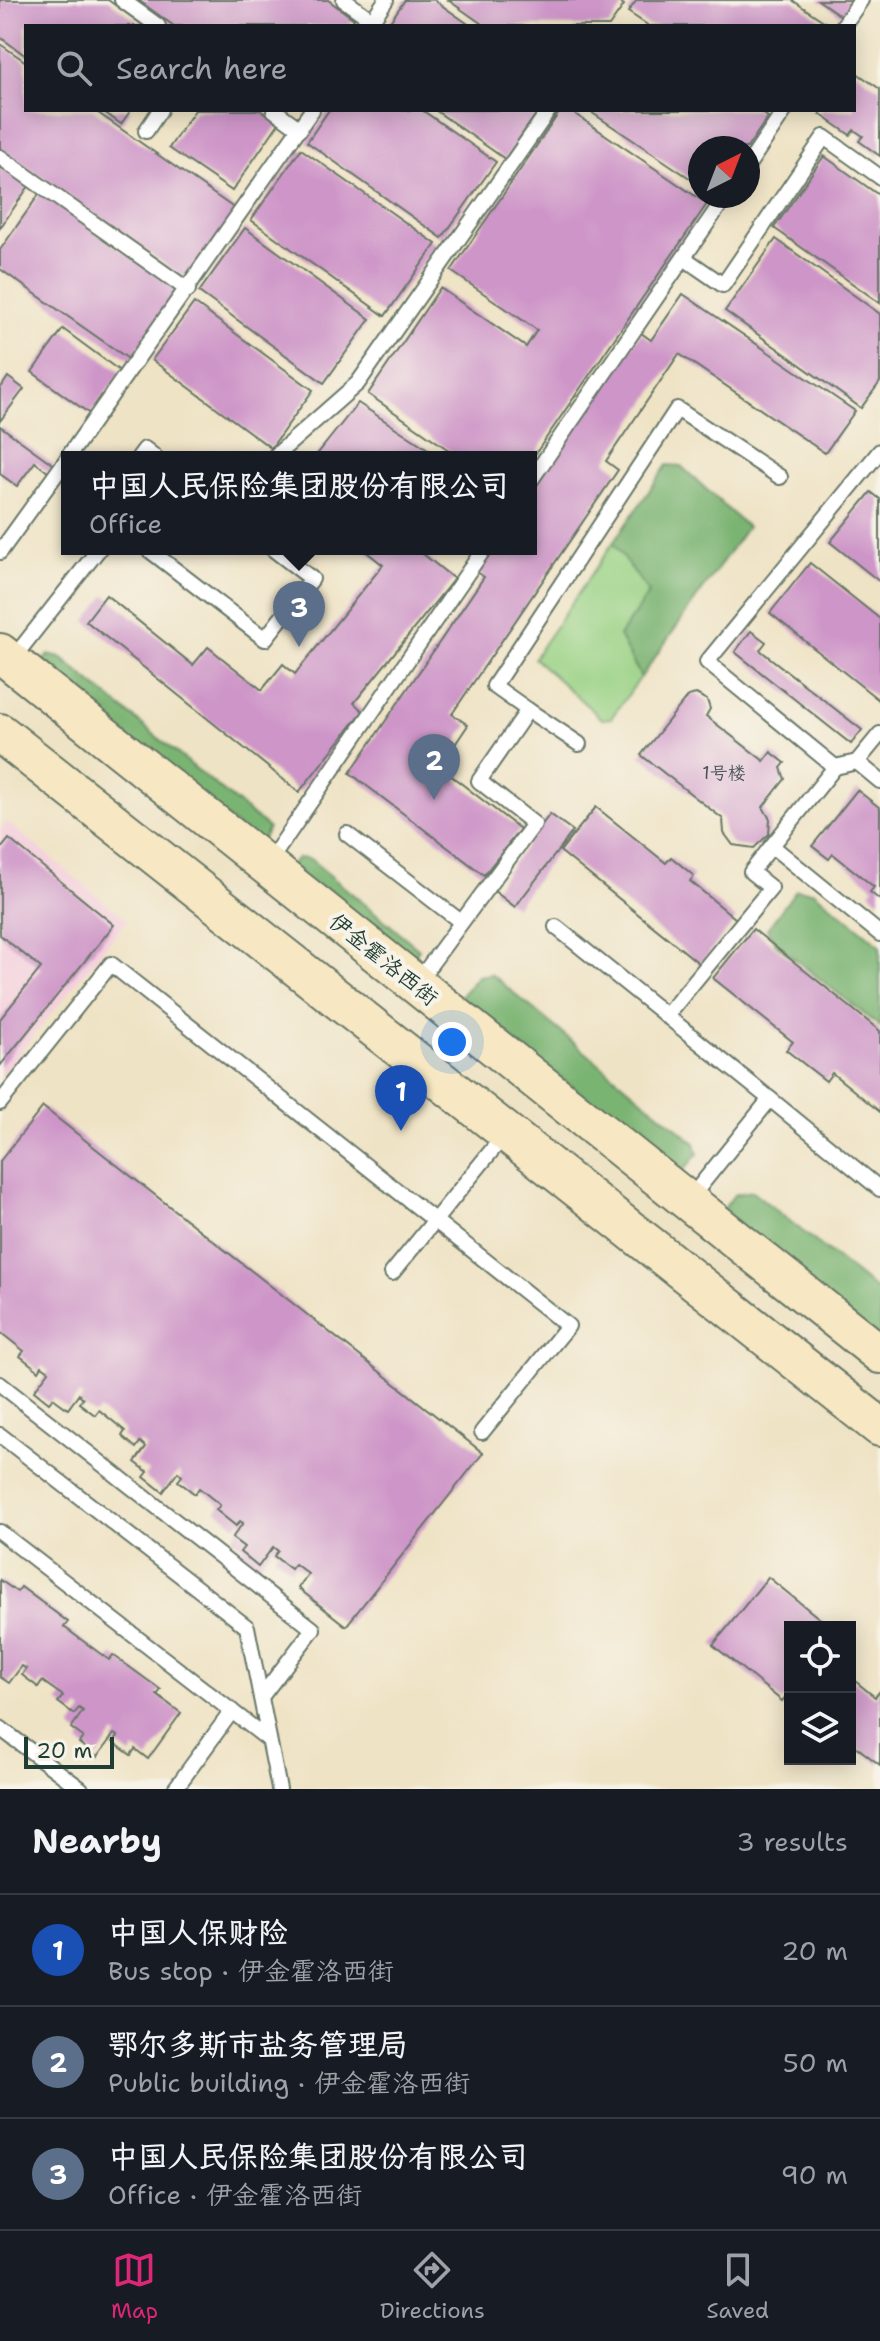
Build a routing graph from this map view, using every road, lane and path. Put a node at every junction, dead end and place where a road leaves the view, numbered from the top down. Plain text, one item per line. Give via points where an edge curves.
1 (122, 0) edge
2 (344, 0) edge
3 (386, 0) edge
4 (861, 0) edge
5 (370, 23) edge
6 (155, 24) edge
7 (844, 24) edge
8 (159, 112) edge
9 (277, 112) edge
10 (311, 112) edge
11 (548, 112) edge
12 (784, 112) edge
13 (300, 129) junction
14 (146, 131) dead end
15 (760, 147) edge
16 (0, 157) edge
17 (880, 177) edge
18 (718, 208) edge
19 (684, 258) junction
20 (188, 290) junction
21 (73, 451) edge
22 (281, 451) edge
23 (880, 451) edge
24 (61, 468) edge
25 (537, 471) edge
26 (780, 477) dead end
27 (0, 552) edge
28 (94, 555) edge
29 (156, 555) edge
30 (281, 555) edge
31 (480, 555) edge
32 (6, 657) edge
33 (528, 710) junction
34 (880, 734) edge
35 (3, 738) edge
36 (579, 744) dead end
37 (857, 762) junction
38 (835, 767) junction
39 (880, 781) edge
40 (347, 834) dead end
41 (772, 846) junction
42 (266, 865) junction
43 (461, 922) junction
44 (556, 927) dead end
45 (880, 934) edge
46 (416, 984) junction
47 (666, 1016) junction
48 (770, 1099) junction
49 (0, 1103) edge
50 (506, 1133) junction
51 (880, 1189) edge
52 (688, 1201) junction
53 (436, 1219) junction
54 (392, 1273) dead end
55 (880, 1354) edge
56 (0, 1384) edge
57 (880, 1427) edge
58 (482, 1432) dead end
59 (0, 1435) edge
60 (0, 1532) edge
61 (261, 1697) junction
62 (232, 1711) junction
63 (0, 1728) edge
64 (269, 1740) junction
65 (81, 1789) edge
66 (175, 1789) edge
67 (279, 1789) edge

1 - 6 lane
2 - 5 lane
3 - 5 lane
4 - 7 lane
8 - 14 lane
9 - 13 lane
10 - 13 lane
11 - 22 lane via 358,383
12 - 15 lane
13 - 20 lane
16 - 20 lane
17 - 19 lane via 824,137 723,285
18 - 19 lane
19 - 25 lane
20 - 21 lane
23 - 38 lane via 707,662
24 - 27 lane
26 - 33 lane via 677,409 494,686
28 - 32 lane
29 - 30 lane via 265,639 312,579
31 - 42 lane
32 - 42 street, 伊金霍洛西街
33 - 36 lane
33 - 43 lane via 479,781 534,824
34 - 37 lane
35 - 50 street
37 - 38 lane
37 - 39 lane
38 - 41 lane
40 - 43 lane
41 - 45 lane
41 - 47 lane via 751,872 771,888
42 - 46 street, 伊金霍洛西街
43 - 46 lane
44 - 47 lane
46 - 52 street, 伊金霍洛西街
47 - 48 lane
48 - 51 lane
48 - 52 lane
49 - 53 lane via 111,964
50 - 53 lane
50 - 57 street
52 - 55 street, 伊金霍洛西街
53 - 54 lane
53 - 58 lane via 568,1326
56 - 61 lane via 313,1629
59 - 61 lane via 247,1627
60 - 62 lane
61 - 64 lane
62 - 64 lane
62 - 66 lane
63 - 65 lane
64 - 67 lane

